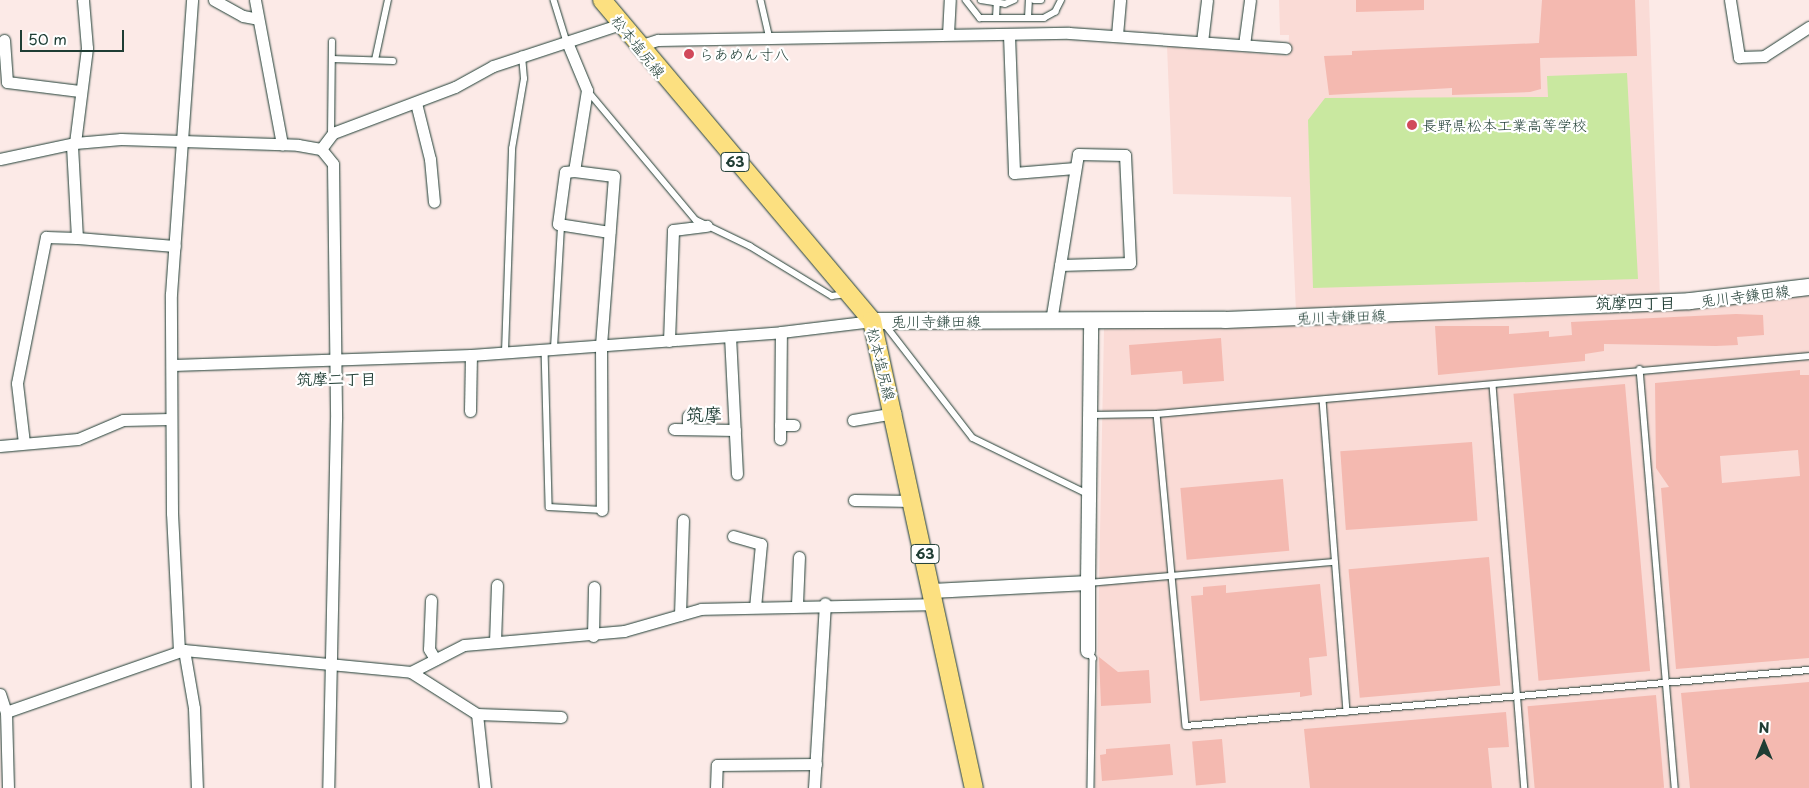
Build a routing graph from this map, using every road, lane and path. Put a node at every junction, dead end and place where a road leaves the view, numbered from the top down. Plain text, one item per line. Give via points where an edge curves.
1 (83, 0) edge
2 (192, 0) edge
3 (214, 0) edge
4 (255, 0) edge
5 (388, 0) edge
6 (554, 0) edge
7 (602, 0) edge
8 (761, 0) edge
9 (950, 0) edge
10 (966, 0) edge
11 (982, 0) edge
12 (1014, 0) edge
13 (1029, 0) edge
14 (1034, 0) edge
15 (1041, 0) edge
16 (1061, 0) edge
17 (1120, 0) edge
18 (1208, 0) edge
19 (1250, 0) edge
20 (1730, 0) edge
21 (997, 2) edge
22 (996, 18) junction
23 (1028, 18) junction
24 (258, 19) junction
25 (621, 24) junction
26 (1809, 27) edge
27 (948, 34) junction
28 (1008, 35) junction
29 (1117, 35) junction
30 (4, 40) dead end
31 (771, 41) junction
32 (332, 42) dead end
33 (567, 42) junction
34 (1202, 42) junction
35 (1244, 45) junction
36 (639, 46) junction
37 (1285, 48) dead end
38 (522, 55) junction
39 (332, 59) junction
40 (375, 60) junction
41 (393, 61) dead end
42 (4, 83) edge
43 (587, 90) junction
44 (78, 91) junction
45 (416, 103) junction
46 (331, 136) junction
47 (183, 142) junction
48 (73, 144) junction
49 (282, 144) junction
50 (321, 149) junction
51 (0, 159) edge
52 (1075, 168) junction
53 (574, 171) junction
54 (434, 202) dead end
55 (707, 226) junction
56 (561, 227) junction
57 (609, 232) junction
58 (77, 238) junction
59 (175, 246) junction
60 (1060, 265) junction
61 (1809, 287) edge
62 (848, 294) junction
63 (877, 321) junction
64 (1051, 321) junction
65 (1091, 323) junction
66 (781, 332) junction
67 (730, 336) junction
68 (669, 340) junction
69 (601, 345) junction
70 (550, 348) junction
71 (505, 352) junction
72 (471, 355) junction
73 (1809, 356) edge
74 (334, 358) junction
75 (173, 365) junction
76 (1640, 369) junction
77 (1493, 385) junction
78 (1323, 400) junction
79 (470, 411) dead end
80 (895, 413) junction
81 (1157, 414) junction
82 (1090, 415) junction
83 (688, 416) dead end
84 (170, 419) junction
85 (853, 420) dead end
86 (780, 425) junction
87 (794, 425) dead end
88 (674, 429) dead end
89 (688, 429) junction
90 (735, 430) junction
91 (780, 438) dead end
92 (24, 443) junction
93 (0, 446) edge
94 (737, 474) dead end
95 (1089, 495) junction
96 (854, 500) dead end
97 (913, 500) junction
98 (602, 510) joint
99 (683, 520) dead end
100 (733, 536) dead end
101 (798, 557) dead end
102 (1334, 562) junction
103 (1172, 578) junction
104 (1088, 583) junction
105 (497, 585) dead end
106 (594, 586) dead end
107 (934, 597) junction
108 (431, 600) dead end
109 (824, 603) junction
110 (797, 604) junction
111 (755, 607) junction
112 (680, 614) junction
113 (593, 636) junction
114 (495, 642) junction
115 (182, 651) junction
116 (1088, 651) joint
117 (435, 659) junction
118 (329, 668) junction
119 (1809, 670) edge
120 (411, 672) junction
121 (1665, 683) junction
122 (0, 694) edge
123 (1518, 697) junction
124 (6, 712) junction
125 (1347, 712) junction
126 (477, 714) junction
127 (561, 717) dead end
128 (816, 764) junction
129 (8, 788) edge
130 (197, 788) edge
131 (328, 788) edge
132 (485, 788) edge
133 (716, 788) edge
134 (814, 788) edge
135 (974, 788) edge
136 (1091, 788) edge
137 (1524, 788) edge
138 (1675, 788) edge

1 - 44 street via 87,48
2 - 47 street
3 - 24 street via 243,16
4 - 24 street
5 - 40 lane
6 - 33 lane
7 - 25 main road, 松本塩尻線 / 63
8 - 31 lane
9 - 27 street
10 - 22 lane via 980,18
11 - 21 lane
12 - 21 lane
13 - 23 lane
14 - 15 lane
16 - 23 lane via 1055,12
17 - 29 street
18 - 34 street
19 - 35 street
20 - 26 street via 1739,57 1764,56
21 - 22 lane
22 - 23 lane
24 - 49 street
25 - 33 street
25 - 36 main road, 松本塩尻線 / 63
27 - 28 street
27 - 31 street
28 - 29 street
28 - 52 street via 1014,173
29 - 34 street
30 - 42 street
31 - 36 street via 658,40
32 - 39 lane
33 - 38 street
33 - 43 street
34 - 35 street
35 - 37 street
36 - 62 main road, 松本塩尻線 / 63
38 - 45 street
38 - 71 lane via 524,78 512,149
39 - 40 lane
39 - 46 lane
40 - 41 lane
42 - 44 street
43 - 53 street
43 - 55 lane via 696,220
44 - 48 street
45 - 46 street
45 - 54 street via 430,159
46 - 50 street
47 - 48 street via 121,139
47 - 49 street
47 - 59 street
48 - 51 street
48 - 58 street
49 - 50 street
50 - 74 street via 333,164
52 - 60 street
52 - 60 street via 1078,154 1125,155 1130,263
53 - 56 street via 565,172
53 - 57 street via 614,176
55 - 62 lane via 750,246 832,296
55 - 68 street via 673,230
56 - 57 street
56 - 70 lane
57 - 69 street
58 - 59 street
58 - 92 street via 46,237 18,383
59 - 75 street
60 - 64 street
61 - 65 main road, 兎川寺鎌田線 via 1690,301
62 - 63 main road, 松本塩尻線 / 63
63 - 64 main road, 兎川寺鎌田線
63 - 66 street
63 - 80 main road, 松本塩尻線 / 63
63 - 95 lane via 973,438
64 - 65 main road, 兎川寺鎌田線
65 - 82 street
66 - 67 street
66 - 86 street
67 - 68 street
67 - 90 street
68 - 69 street
69 - 70 street
69 - 98 street
70 - 71 street
70 - 98 lane via 549,507
71 - 72 street
72 - 74 street
72 - 79 street
73 - 76 lane
74 - 75 street
74 - 118 street
75 - 84 street
76 - 77 lane
76 - 121 lane
77 - 78 lane
77 - 123 lane
78 - 81 lane
78 - 102 lane
80 - 85 street
80 - 97 main road, 松本塩尻線 / 63
81 - 82 lane
81 - 103 lane
82 - 95 street
83 - 89 street
84 - 92 street via 123,420 78,439
84 - 115 street
86 - 87 street
86 - 91 street
88 - 89 street
89 - 90 street
90 - 94 street
92 - 93 street
95 - 104 street
96 - 97 street
97 - 107 main road, 松本塩尻線 / 63
99 - 112 street
100 - 111 street via 761,544
101 - 110 street
102 - 103 lane
102 - 125 lane
103 - 104 lane
103 - 125 lane via 1186,726
104 - 107 street
104 - 116 street
105 - 114 street
106 - 113 street
107 - 109 street
107 - 135 main road, 松本塩尻線 / 63
108 - 117 street via 429,648
109 - 110 street
109 - 128 street
110 - 111 street
111 - 112 street
112 - 113 street
113 - 114 street
114 - 117 street via 464,645
115 - 118 street
115 - 124 street
115 - 130 street via 194,708
116 - 136 lane via 1093,658
117 - 120 street
118 - 120 street
118 - 131 street
119 - 121 lane
120 - 126 street
121 - 123 lane
121 - 138 lane
122 - 124 street
123 - 125 lane
123 - 137 lane
124 - 129 street
126 - 127 street
126 - 132 street
128 - 133 street via 717,765
128 - 134 street

